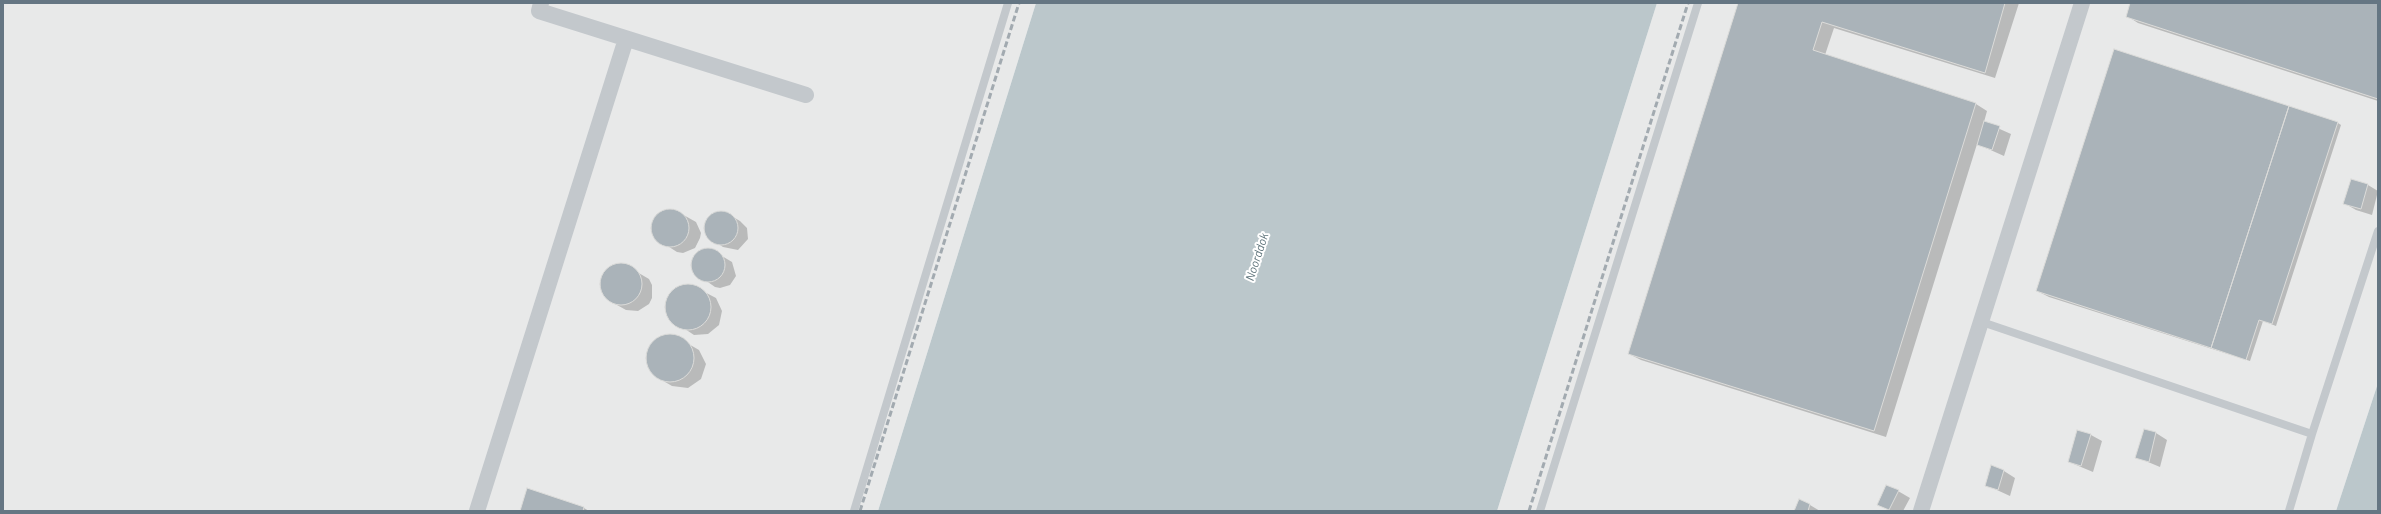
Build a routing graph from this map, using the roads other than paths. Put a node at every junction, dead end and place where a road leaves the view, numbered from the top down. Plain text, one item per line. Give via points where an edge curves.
1 (541, 3) edge
2 (1008, 3) edge
3 (1698, 3) edge
4 (2082, 3) edge
5 (626, 39) junction
6 (806, 95) dead end
7 (2378, 231) edge
8 (1982, 322) junction
9 (2312, 434) junction
10 (477, 511) edge
11 (854, 511) edge
12 (1540, 511) edge
13 (1921, 511) edge
14 (2289, 511) edge

1 - 5 street via 539,11
2 - 11 lane
3 - 12 lane
4 - 8 street
5 - 6 street
5 - 10 street
7 - 9 lane
8 - 9 lane
8 - 13 street
9 - 14 lane

